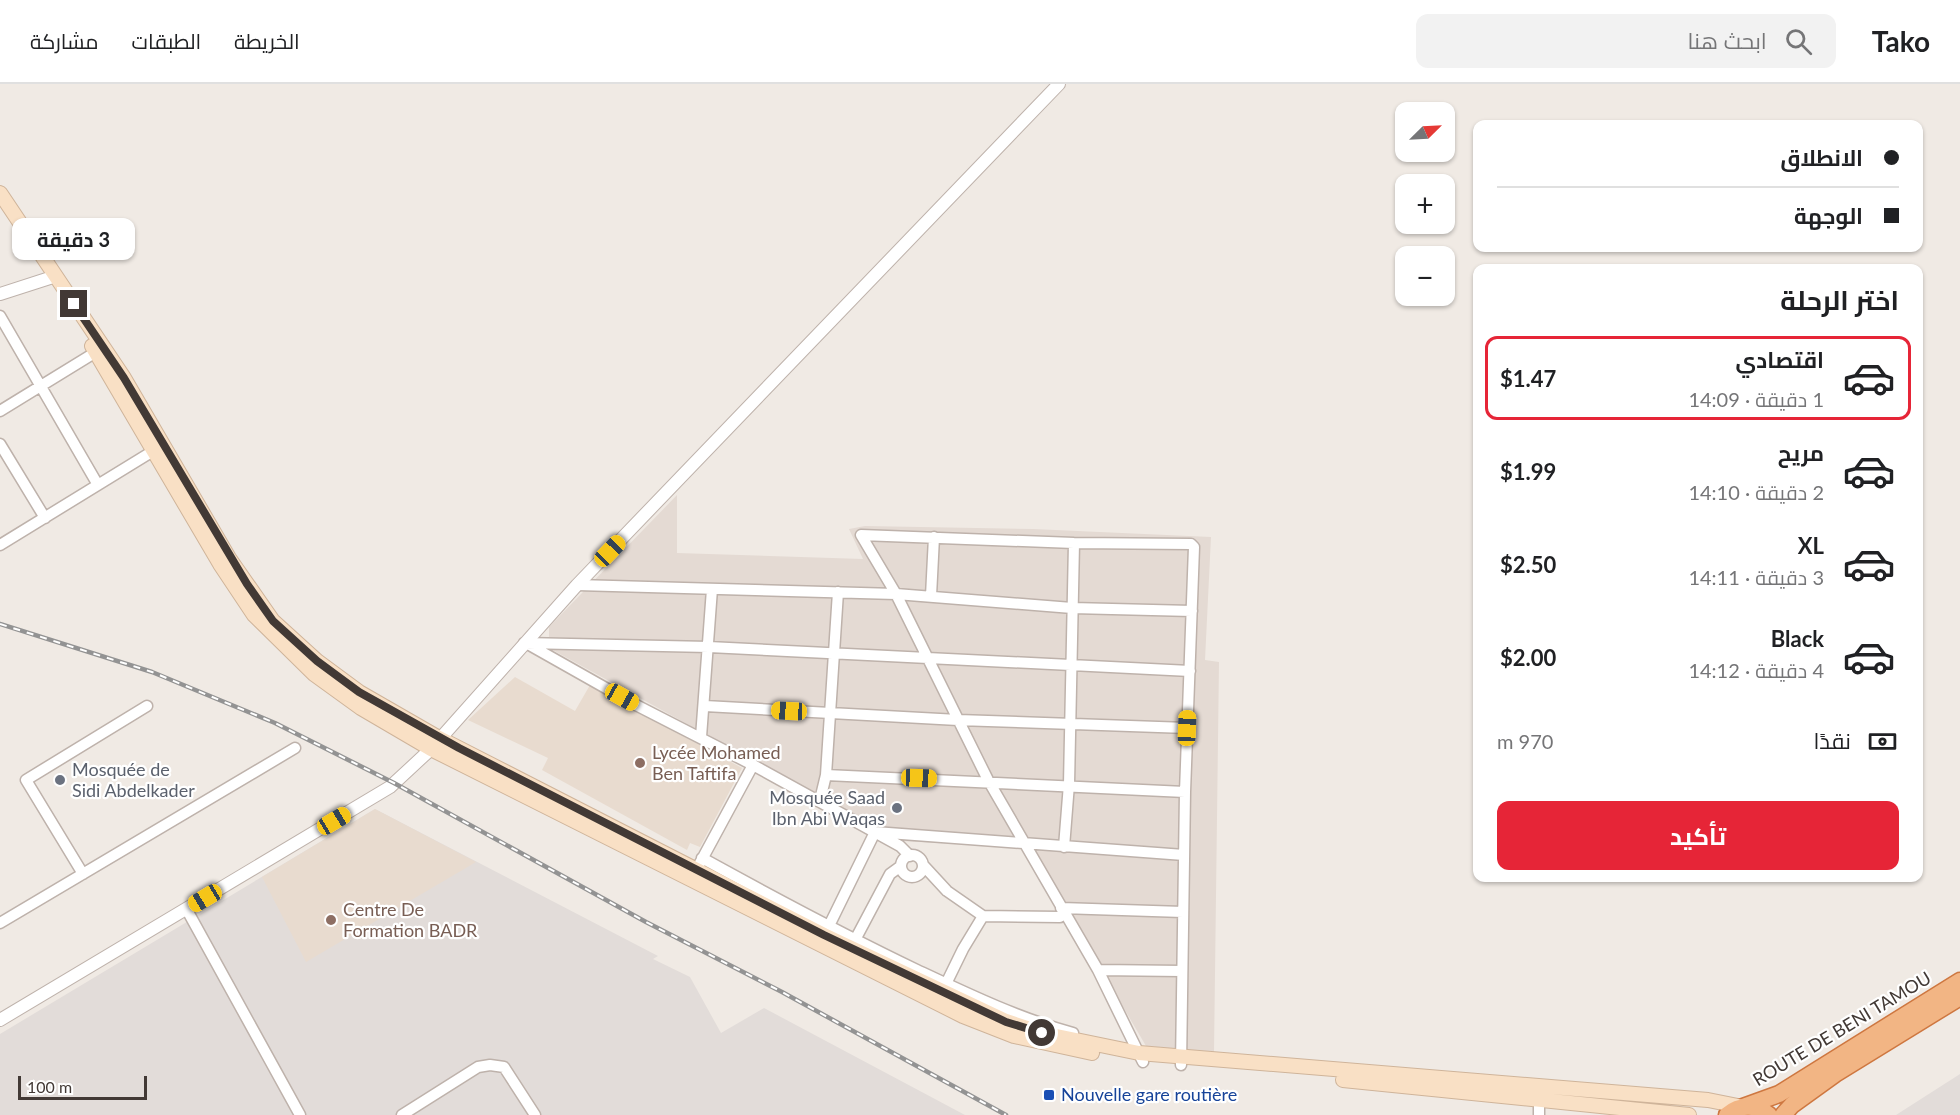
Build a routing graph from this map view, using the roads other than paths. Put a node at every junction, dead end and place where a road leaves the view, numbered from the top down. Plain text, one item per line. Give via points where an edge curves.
1 (1059, 84) edge
2 (0, 193) edge
3 (0, 210) edge
4 (51, 278) junction
5 (0, 294) edge
6 (0, 316) edge
7 (96, 352) junction
8 (40, 386) junction
9 (0, 411) edge
10 (0, 444) edge
11 (158, 448) junction
12 (98, 485) junction
13 (45, 518) junction
14 (934, 537) junction
15 (1074, 543) junction
16 (0, 545) edge
17 (577, 585) junction
18 (712, 589) junction
19 (838, 592) junction
20 (896, 594) junction
21 (931, 596) junction
22 (1072, 608) junction
23 (1192, 611) junction
24 (524, 642) junction
25 (709, 647) junction
26 (834, 653) junction
27 (928, 659) junction
28 (1071, 666) junction
29 (1190, 671) junction
30 (147, 706) dead end
31 (705, 706) junction
32 (830, 713) junction
33 (958, 720) junction
34 (1070, 723) junction
35 (1187, 728) junction
36 (701, 737) junction
37 (435, 743) junction
38 (295, 748) dead end
39 (753, 765) junction
40 (826, 774) junction
41 (988, 780) junction
42 (1069, 784) junction
43 (1185, 792) junction
44 (820, 800) junction
45 (875, 832) junction
46 (1022, 841) junction
47 (1064, 847) junction
48 (1184, 855) junction
49 (910, 856) junction
50 (699, 864) junction
51 (923, 865) junction
52 (901, 866) junction
53 (83, 874) junction
54 (187, 910) junction
55 (1061, 912) junction
56 (1183, 912) junction
57 (983, 916) junction
58 (0, 923) edge
59 (824, 936) junction
60 (855, 940) junction
61 (1098, 970) junction
62 (1182, 971) junction
63 (1960, 981) edge
64 (944, 988) junction
65 (1960, 997) edge
66 (0, 1020) edge
67 (1132, 1038) junction
68 (1141, 1057) junction
69 (1181, 1061) junction
70 (1539, 1092) junction
71 (1743, 1107) junction
72 (300, 1115) edge
73 (402, 1115) edge
74 (535, 1115) edge
75 (1539, 1115) edge
76 (1689, 1115) edge
77 (1727, 1115) edge
78 (1769, 1115) edge
79 (1783, 1115) edge

1 - 17 street
2 - 4 main road
3 - 4 main road
4 - 5 street
4 - 7 main road
4 - 11 main road via 124,378
6 - 8 street
7 - 8 street
7 - 11 main road
8 - 9 street
8 - 12 street
10 - 13 street
11 - 12 street
11 - 37 main road via 273,621 317,661
12 - 13 street
13 - 16 street
14 - 15 street
14 - 20 street via 861,535
14 - 21 street
15 - 22 street
15 - 23 street via 1191,543
17 - 18 street
17 - 24 street
18 - 19 street
18 - 25 street
19 - 20 street
19 - 26 street
20 - 21 street
20 - 27 street
21 - 22 street
22 - 23 street
22 - 28 street
23 - 29 street
24 - 25 street
24 - 36 street
24 - 37 street
25 - 26 street
25 - 31 street
26 - 27 street
26 - 32 street
27 - 28 street
27 - 33 street
28 - 29 street
28 - 34 street
29 - 35 street
30 - 53 street via 26,780
31 - 32 street
31 - 36 street
32 - 33 street
32 - 40 street
33 - 34 street
33 - 41 street
34 - 35 street
34 - 42 street
35 - 43 street
36 - 39 street
37 - 50 main road
37 - 54 street via 390,787
37 - 59 main road
38 - 53 street
39 - 44 street
39 - 50 street
40 - 41 street
40 - 44 street
41 - 42 street
41 - 46 street
42 - 43 street
42 - 47 street
43 - 48 street
44 - 45 street
45 - 46 street
45 - 49 street
45 - 59 street
46 - 47 street
46 - 55 street
47 - 48 street
48 - 56 street
49 - 51 street via 917,857
49 - 52 street
50 - 59 main road
51 - 52 street via 913,877 903,873
51 - 57 street via 947,891
52 - 60 street via 890,874
53 - 58 street
54 - 66 street
54 - 72 street
55 - 56 street
55 - 57 street
55 - 61 street
56 - 62 street
57 - 64 street
59 - 60 street
59 - 64 main road
59 - 68 main road via 963,1016 1014,1036 1059,1047
60 - 64 street
61 - 62 street
61 - 67 street
62 - 69 street
63 - 71 highway, ROUTE DE BENI TAMOU via 1779,1094
64 - 67 street via 1047,1026 1109,1043
64 - 68 main road via 1006,1022
65 - 79 highway, ROUTE DE BENI TAMOU via 1835,1074
67 - 68 street
68 - 69 main road
69 - 70 main road
70 - 71 main road via 1708,1100
70 - 75 street
70 - 76 main road
71 - 77 highway, ROUTE DE BENI TAMOU
71 - 78 highway
73 - 74 street via 478,1067 490,1065 504,1067

